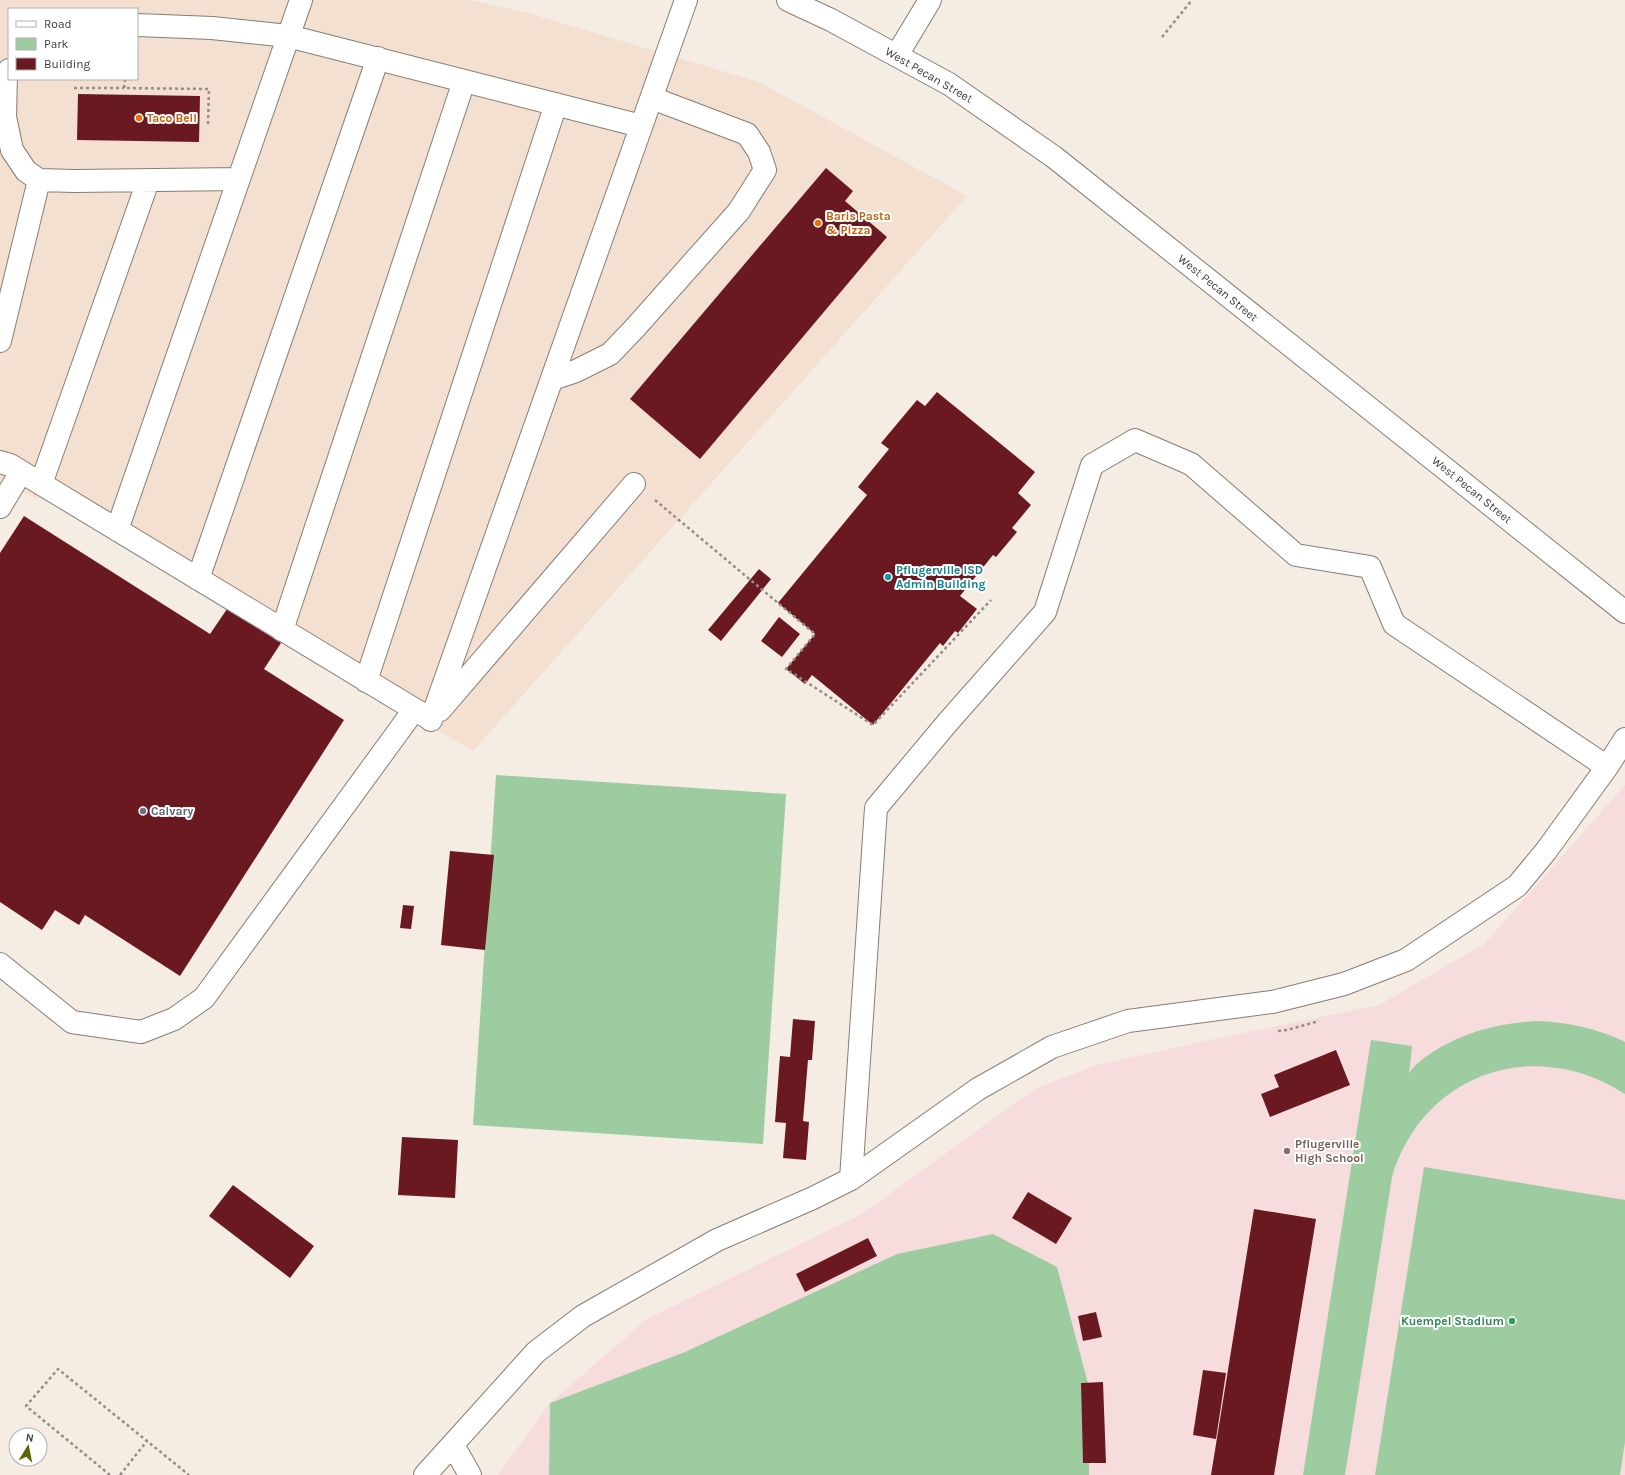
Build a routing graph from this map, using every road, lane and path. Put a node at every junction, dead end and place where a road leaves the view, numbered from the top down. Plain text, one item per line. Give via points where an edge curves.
1 (301, 0) edge
2 (686, 0) edge
3 (788, 0) edge
4 (930, 0) edge
5 (1192, 0) edge
6 (138, 25) edge
7 (288, 36) junction
8 (1162, 37) dead end
9 (897, 55) junction
10 (378, 58) junction
11 (8, 72) edge
12 (125, 80) edge
13 (464, 81) junction
14 (74, 88) dead end
15 (124, 88) junction
16 (652, 98) junction
17 (556, 104) junction
18 (208, 124) dead end
19 (642, 126) junction
20 (39, 180) junction
21 (148, 180) junction
22 (239, 180) junction
23 (0, 341) edge
24 (552, 379) junction
25 (0, 462) edge
26 (22, 472) junction
27 (41, 484) junction
28 (634, 484) joint
29 (0, 507) edge
30 (117, 530) junction
31 (198, 579) junction
32 (991, 600) dead end
33 (1625, 612) edge
34 (282, 630) junction
35 (366, 681) junction
36 (423, 715) junction
37 (1625, 739) edge
38 (1607, 767) junction
39 (0, 964) edge
40 (1322, 1020) dead end
41 (1272, 1031) dead end
42 (851, 1179) junction
43 (147, 1441) junction
44 (453, 1445) junction
45 (110, 1475) edge
46 (120, 1475) edge
47 (189, 1475) edge
48 (425, 1475) edge
49 (470, 1475) edge

1 - 7 main road
2 - 16 main road
3 - 9 main road, West Pecan Street
4 - 9 main road
5 - 8 path
6 - 7 main road via 212,28
7 - 10 main road
7 - 22 main road
9 - 33 main road, West Pecan Street via 949,84 1054,157
10 - 13 main road
10 - 31 main road
11 - 20 main road via 5,118 12,150 26,171
12 - 15 path
13 - 17 main road
13 - 34 main road
14 - 15 path
15 - 18 path via 209,89
16 - 19 main road
16 - 24 main road via 747,134 759,152 765,170 738,212 610,354 576,371
17 - 19 main road
17 - 35 main road
19 - 24 main road
20 - 21 main road
20 - 23 main road
21 - 22 main road
21 - 27 main road
22 - 30 main road
24 - 36 main road
25 - 26 main road
26 - 27 main road
26 - 29 main road
27 - 30 main road
28 - 32 path via 815,634 786,669 873,725
28 - 36 main road
30 - 31 main road
31 - 34 main road
34 - 35 main road
35 - 36 main road
36 - 39 main road via 204,998 174,1018 140,1032 72,1022
37 - 38 main road
38 - 42 main road via 1546,851 1517,886 1406,960 1344,984 1285,999 1128,1021 1052,1047 978,1089
38 - 42 main road via 1394,624 1370,567 1296,555 1191,464 1135,440 1092,465 1045,612 876,808
40 - 41 path via 1287,1030
42 - 44 main road via 717,1240 583,1316 536,1352
43 - 45 path via 58,1369 26,1406
43 - 46 path
43 - 47 path
44 - 48 main road
44 - 49 main road

